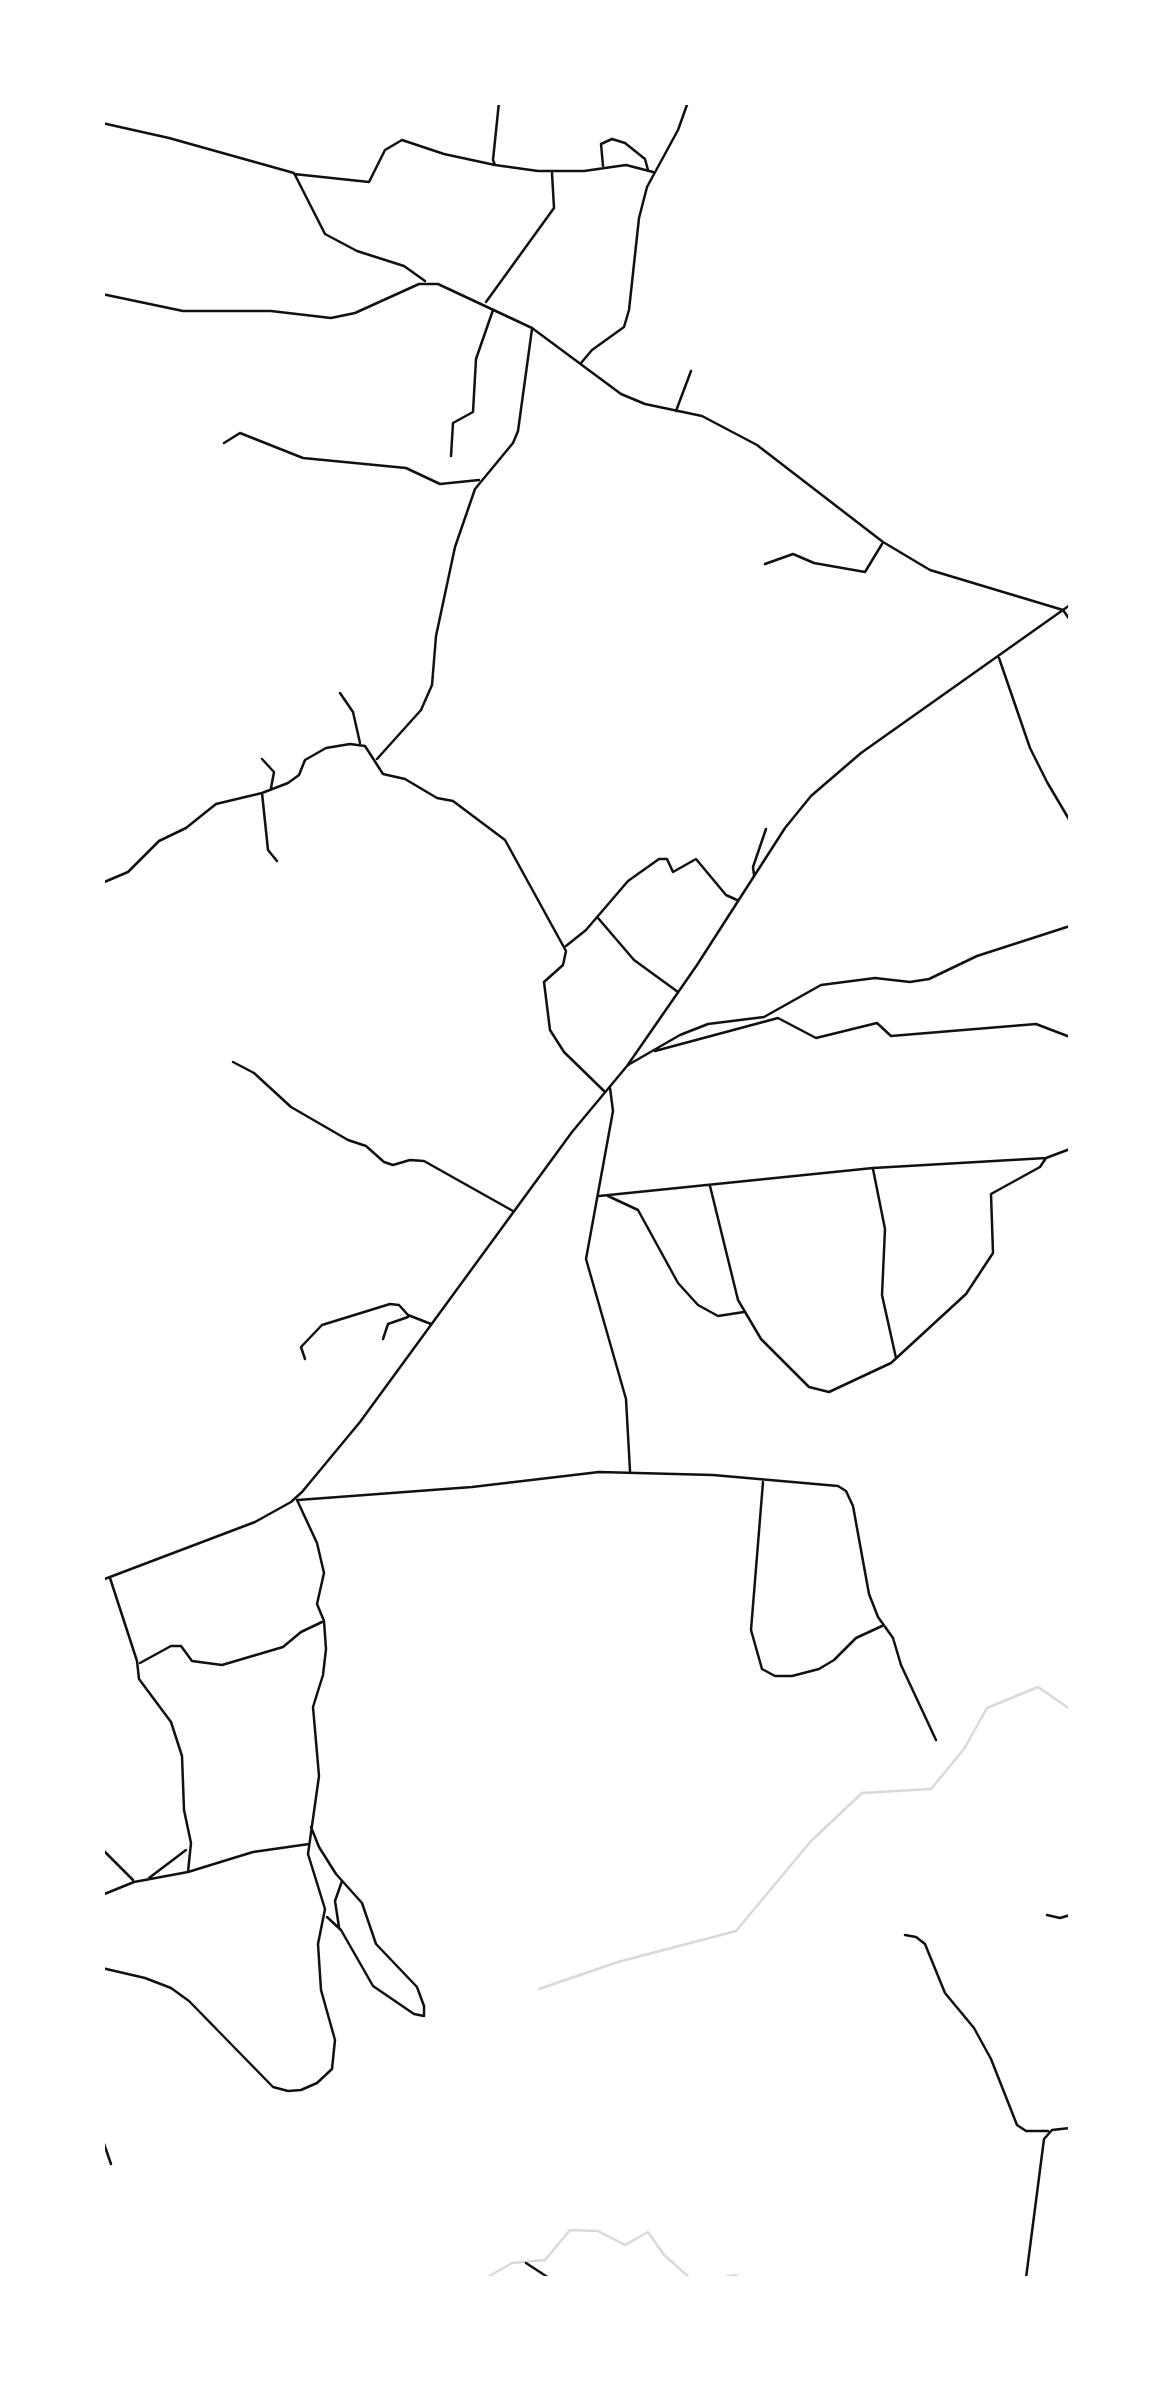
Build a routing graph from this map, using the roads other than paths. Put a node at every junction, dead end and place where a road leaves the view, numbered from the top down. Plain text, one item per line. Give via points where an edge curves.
1 (499, 102) edge
2 (688, 102) edge
3 (102, 122) edge
4 (495, 164) junction
5 (603, 168) junction
6 (552, 171) junction
7 (650, 171) junction
8 (294, 174) junction
9 (425, 282) junction
10 (102, 294) edge
11 (484, 304) junction
12 (494, 308) junction
13 (532, 328) junction
14 (581, 364) junction
15 (692, 371) dead end
16 (676, 412) junction
17 (224, 442) dead end
18 (451, 456) dead end
19 (482, 479) junction
20 (883, 542) junction
21 (766, 564) dead end
22 (1070, 605) edge
23 (1063, 610) junction
24 (1070, 620) edge
25 (998, 657) junction
26 (340, 694) dead end
27 (360, 744) junction
28 (262, 759) dead end
29 (376, 760) junction
30 (271, 789) junction
31 (262, 793) junction
32 (1070, 821) edge
33 (766, 829) dead end
34 (277, 861) dead end
35 (754, 876) junction
36 (102, 883) edge
37 (737, 900) junction
38 (597, 916) junction
39 (1070, 926) edge
40 (565, 946) junction
41 (678, 992) junction
42 (1070, 1037) edge
43 (648, 1053) junction
44 (232, 1062) dead end
45 (626, 1066) junction
46 (609, 1087) junction
47 (605, 1092) junction
48 (1070, 1149) edge
49 (1046, 1158) junction
50 (873, 1168) junction
51 (710, 1186) junction
52 (599, 1196) junction
53 (607, 1196) junction
54 (514, 1212) junction
55 (746, 1311) junction
56 (410, 1316) junction
57 (431, 1324) junction
58 (383, 1340) dead end
59 (305, 1359) dead end
60 (896, 1359) junction
61 (630, 1472) junction
62 (763, 1480) junction
63 (294, 1500) junction
64 (110, 1577) junction
65 (102, 1580) edge
66 (324, 1622) junction
67 (883, 1624) junction
68 (138, 1663) junction
69 (936, 1740) dead end
70 (310, 1825) junction
71 (309, 1844) junction
72 (102, 1849) edge
73 (188, 1850) junction
74 (188, 1872) junction
75 (148, 1878) junction
76 (342, 1881) junction
77 (134, 1882) junction
78 (102, 1895) edge
79 (1047, 1914) dead end
80 (1070, 1915) edge
81 (324, 1916) junction
82 (340, 1928) junction
83 (905, 1936) dead end
84 (102, 1968) edge
85 (1070, 2128) edge
86 (1048, 2131) junction
87 (102, 2138) edge
88 (111, 2164) dead end
89 (526, 2264) dead end
90 (549, 2278) edge
91 (1026, 2278) edge

1 - 4 street
2 - 7 street
3 - 8 street
4 - 6 street
4 - 8 street via 402,140 385,150 369,182
5 - 6 street
5 - 7 street via 626,164
5 - 7 street via 600,146 612,140 646,159
6 - 11 street via 554,208
7 - 14 street via 626,321
8 - 9 street via 325,234 404,266
9 - 10 street via 331,318 184,311
9 - 11 street
11 - 12 street
12 - 13 street
12 - 18 street via 476,359 473,412 453,422
13 - 14 street
13 - 19 street via 518,431
14 - 16 street via 621,394
15 - 16 street
16 - 20 street via 702,416 757,445
17 - 19 street via 240,433 304,458 406,468 440,484
19 - 29 street via 449,572 432,686 421,710
20 - 21 street via 865,572 793,554
20 - 23 street via 930,570
22 - 23 street
23 - 24 street
23 - 25 street
25 - 32 street via 1030,748
25 - 35 street via 830,776
26 - 27 street via 353,712
27 - 29 street
27 - 30 street via 320,751 297,777
28 - 30 street via 274,772
29 - 40 street via 382,774 451,800 501,835
30 - 31 street
31 - 34 street via 268,850
31 - 36 street via 212,806 128,872
33 - 35 street
35 - 37 street
37 - 38 street via 696,859 673,872 667,859 659,859
37 - 41 street
38 - 40 street
38 - 41 street via 634,960
39 - 43 street via 928,979 821,984 764,1017 708,1024
40 - 47 street via 565,961 544,982 548,1024 564,1052
41 - 45 street
42 - 43 street via 1036,1024 891,1036 878,1023 816,1038 778,1018
43 - 45 street
44 - 54 street via 291,1108 384,1162 424,1161
45 - 46 street
46 - 47 street
46 - 52 street via 613,1111
47 - 54 street
48 - 49 street
49 - 50 street
49 - 60 street via 991,1194 992,1255 966,1294
50 - 51 street
50 - 60 street via 885,1228 882,1295
51 - 53 street
51 - 55 street
52 - 53 street
52 - 61 street via 587,1270 626,1399
53 - 55 street via 638,1210 698,1305 718,1316
54 - 57 street
55 - 60 street via 764,1344 819,1392
56 - 57 street
56 - 58 street via 388,1324
56 - 59 street via 394,1303 324,1324 301,1347
57 - 63 street via 327,1466
61 - 62 street
61 - 63 street
62 - 67 street via 846,1491 866,1587
62 - 67 street via 752,1630 762,1669 776,1676 819,1669
63 - 64 street via 232,1532
63 - 66 street via 323,1563 317,1604
64 - 65 street
64 - 68 street
66 - 68 street via 284,1647 222,1664 192,1661 181,1646
66 - 70 street via 323,1675 313,1707 319,1776
67 - 69 street
68 - 73 street via 139,1678 171,1722 182,1756
70 - 71 street
70 - 76 street
71 - 74 street via 252,1852
71 - 81 street
72 - 77 street
73 - 74 street
73 - 75 street
74 - 75 street
75 - 77 street
76 - 82 street via 336,1901
76 - 82 street via 362,1903 376,1944 417,1988 424,2016 373,1986
77 - 78 street
79 - 80 street
81 - 82 street
81 - 84 street via 320,1967 334,2064 301,2090 268,2084 171,1988
83 - 86 street via 925,1944 945,1993 991,2059 1017,2124 1033,2133
85 - 86 street
86 - 91 street
87 - 88 street
89 - 90 street

